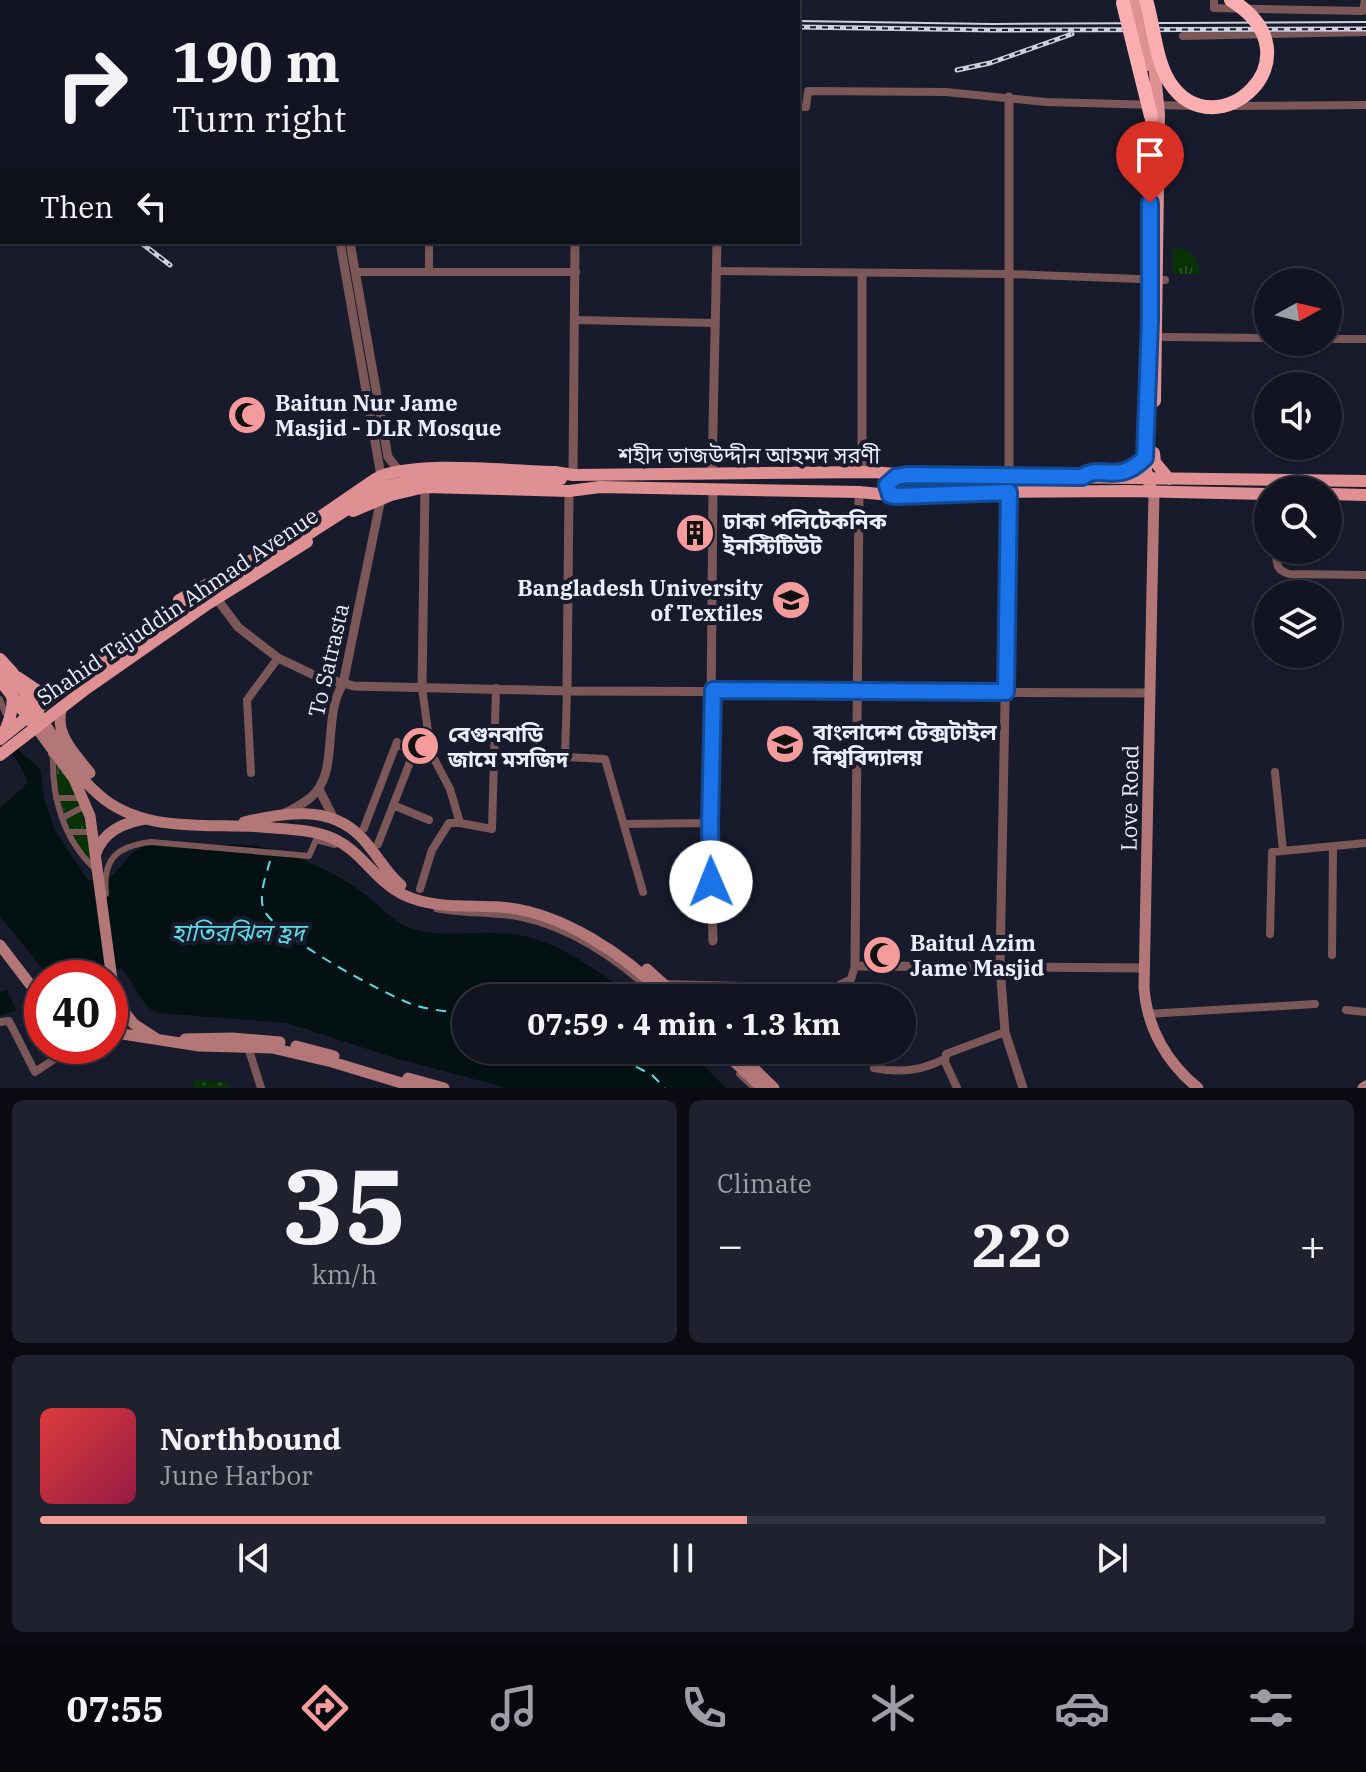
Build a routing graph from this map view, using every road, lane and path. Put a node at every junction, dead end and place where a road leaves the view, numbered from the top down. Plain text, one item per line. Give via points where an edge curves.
1 (1122, 0) edge
2 (1135, 0) edge
3 (1144, 0) edge
4 (1214, 0) edge
5 (1231, 0) edge
6 (1365, 0) edge
7 (1261, 4) edge
8 (1366, 32) edge
9 (1183, 36) dead end
10 (1009, 97) junction
11 (1366, 105) edge
12 (800, 107) edge
13 (1151, 116) junction
14 (341, 244) edge
15 (350, 244) edge
16 (429, 244) edge
17 (575, 244) edge
18 (717, 244) edge
19 (429, 270) junction
20 (716, 271) junction
21 (576, 272) junction
22 (351, 273) junction
23 (862, 274) junction
24 (1008, 274) junction
25 (1165, 280) dead end
26 (575, 320) junction
27 (715, 323) junction
28 (1164, 337) dead end
29 (1254, 338) edge
30 (1342, 339) edge
31 (1366, 339) edge
32 (1151, 400) junction
33 (1150, 453) junction
34 (399, 471) junction
35 (867, 472) junction
36 (712, 473) junction
37 (907, 475) junction
38 (381, 476) junction
39 (1009, 477) junction
40 (1082, 477) junction
41 (1169, 479) junction
42 (1366, 481) edge
43 (568, 482) junction
44 (1152, 483) junction
45 (1342, 483) edge
46 (362, 488) junction
47 (420, 488) junction
48 (1254, 488) edge
49 (713, 489) junction
50 (1254, 489) edge
51 (1129, 491) junction
52 (398, 492) junction
53 (859, 492) junction
54 (1009, 492) junction
55 (1342, 494) edge
56 (890, 495) junction
57 (1366, 495) edge
58 (375, 500) junction
59 (354, 511) junction
60 (376, 529) junction
61 (1277, 564) edge
62 (1153, 566) junction
63 (1366, 575) edge
64 (235, 584) junction
65 (217, 599) junction
66 (278, 658) junction
67 (0, 659) edge
68 (6, 669) edge
69 (325, 679) junction
70 (1, 681) edge
71 (343, 684) junction
72 (422, 688) junction
73 (496, 688) junction
74 (713, 690) junction
75 (567, 691) junction
76 (858, 691) junction
77 (1006, 692) junction
78 (1150, 693) junction
79 (47, 697) junction
80 (0, 699) edge
81 (336, 699) junction
82 (62, 707) junction
83 (29, 710) junction
84 (8, 714) junction
85 (40, 724) junction
86 (1, 735) edge
87 (19, 741) junction
88 (0, 749) edge
89 (431, 753) junction
90 (0, 755) edge
91 (412, 756) junction
92 (53, 757) junction
93 (65, 772) junction
94 (1275, 772) dead end
95 (251, 773) dead end
96 (53, 779) junction
97 (319, 789) junction
98 (56, 798) junction
99 (80, 798) junction
100 (393, 805) junction
101 (117, 806) junction
102 (83, 807) junction
103 (285, 813) junction
104 (62, 818) junction
105 (145, 819) junction
106 (334, 819) junction
107 (429, 820) dead end
108 (460, 823) junction
109 (710, 823) junction
110 (232, 824) junction
111 (624, 824) junction
112 (364, 828) dead end
113 (68, 832) junction
114 (90, 832) junction
115 (1366, 843) edge
116 (378, 844) dead end
117 (1333, 847) junction
118 (1283, 851) junction
119 (96, 853) junction
120 (420, 889) dead end
121 (643, 892) dead end
122 (433, 899) junction
123 (1270, 934) dead end
124 (713, 941) dead end
125 (0, 945) edge
126 (1332, 955) dead end
127 (109, 960) edge
128 (855, 966) junction
129 (1000, 966) junction
130 (1145, 968) junction
131 (24, 976) edge
132 (643, 984) edge
133 (654, 984) edge
134 (664, 984) edge
135 (841, 984) edge
136 (1315, 1004) dead end
137 (1346, 1010) dead end
138 (1366, 1012) edge
139 (1147, 1014) junction
140 (128, 1016) edge
141 (0, 1022) edge
142 (1005, 1032) junction
143 (128, 1035) edge
144 (163, 1040) junction
145 (248, 1047) junction
146 (24, 1050) edge
147 (944, 1059) junction
148 (31, 1064) edge
149 (47, 1064) edge
150 (728, 1064) edge
151 (737, 1064) edge
152 (749, 1064) edge
153 (874, 1068) dead end
154 (261, 1088) edge
155 (408, 1088) edge
156 (416, 1088) edge
157 (444, 1088) edge
158 (754, 1088) edge
159 (762, 1088) edge
160 (774, 1088) edge
161 (957, 1088) edge
162 (1023, 1088) edge
163 (1198, 1088) edge

1 - 13 highway, bridge
2 - 13 main road, bridge via 1150,78
3 - 5 highway, bridge via 1171,84 1191,101 1211,107 1235,103 1250,93 1267,62 1267,41 1259,22
3 - 32 main road, bridge via 1159,114
4 - 7 street via 1214,8
6 - 7 street via 1363,11
8 - 9 street
10 - 11 street via 1168,106
10 - 12 street via 808,91 806,107
10 - 24 street
13 - 32 main road, bridge
14 - 22 street
15 - 22 street
16 - 19 street
17 - 21 street
18 - 20 street
19 - 21 street
19 - 22 street
20 - 23 street
20 - 27 street
21 - 26 street
22 - 34 street via 388,457
22 - 38 street
23 - 24 street
23 - 35 street
24 - 25 street
24 - 39 street
26 - 27 street
26 - 43 street
27 - 36 street
28 - 29 street
30 - 31 street
32 - 33 main road
33 - 40 main road via 1130,471
33 - 41 main road
33 - 44 main road
34 - 38 main road, শহীদ তাজউদ্দীন আহমদ সরণী
34 - 43 main road, শহীদ তাজউদ্দীন আহমদ সরণী via 555,472
34 - 47 main road
35 - 36 main road, শহীদ তাজউদ্দীন আহমদ সরণী
35 - 37 main road, শহীদ তাজউদ্দীন আহমদ সরণী
35 - 53 main road via 877,476 876,484
36 - 43 main road, শহীদ তাজউদ্দীন আহমদ সরণী
37 - 39 main road, শহীদ তাজউদ্দীন আহমদ সরণী
37 - 56 main road via 888,483
38 - 46 main road, Shahid Tajuddin Ahmad Avenue
38 - 52 main road via 386,489
38 - 58 main road
39 - 40 main road, শহীদ তাজউদ্দীন আহমদ সরণী
40 - 44 main road, শহীদ তাজউদ্দীন আহমদ সরণী
41 - 44 main road, শহীদ তাজউদ্দীন আহমদ সরণী
41 - 48 main road, শহীদ তাজউদ্দীন আহমদ সরণী
42 - 45 main road, শহীদ তাজউদ্দীন আহমদ সরণী
43 - 47 main road, শহীদ তাজউদ্দীন আহমদ সরণী
43 - 49 main road, শহীদ তাজউদ্দীন আহমদ সরণী
43 - 75 street
43 - 86 main road, bridge via 419,479 382,487 260,565 183,603
44 - 50 main road
44 - 51 main road
44 - 62 main road, Love Road
46 - 58 main road
46 - 79 main road, Shahid Tajuddin Ahmad Avenue via 259,558 182,597
47 - 52 main road, শহীদ তাজউদ্দীন আহমদ সরণী
47 - 72 street via 425,503
49 - 53 main road, শহীদ তাজউদ্দীন আহমদ সরণী
49 - 74 street
51 - 54 main road, শহীদ তাজউদ্দীন আহমদ সরণী
51 - 62 main road via 1149,506
52 - 58 main road, Shahid Tajuddin Ahmad Avenue
53 - 56 main road, শহীদ তাজউদ্দীন আহমদ সরণী
53 - 76 street
54 - 56 main road, শহীদ তাজউদ্দীন আহমদ সরণী
54 - 77 street
55 - 57 main road
58 - 59 main road, Shahid Tajuddin Ahmad Avenue
58 - 60 street, To Satrasta
59 - 60 street via 369,511
59 - 64 main road, Shahid Tajuddin Ahmad Avenue
60 - 71 street, To Satrasta
61 - 63 street via 1289,574
62 - 78 main road, Love Road
64 - 65 main road, Shahid Tajuddin Ahmad Avenue
64 - 88 main road, bridge via 196,603
65 - 66 street via 238,627
65 - 82 main road, Shahid Tajuddin Ahmad Avenue
66 - 69 street
66 - 95 street via 247,700
67 - 68 main road
68 - 79 main road
68 - 83 main road
68 - 84 main road, bridge via 13,702
69 - 71 street
69 - 81 street
70 - 83 main road
70 - 86 main road via 10,707
71 - 72 street
71 - 81 street, To Satrasta
72 - 73 street
72 - 89 street
73 - 75 street
73 - 108 street via 492,829
74 - 75 street
74 - 76 street
74 - 109 street
75 - 111 street via 566,757 605,759
76 - 77 street
76 - 128 street
77 - 78 street
77 - 129 street
78 - 130 main road, Love Road
79 - 83 main road, Shahid Tajuddin Ahmad Avenue
80 - 84 street
81 - 97 street, To Satrasta
82 - 85 main road, Shahid Tajuddin Ahmad Avenue
82 - 101 main road via 63,735
83 - 85 main road
83 - 86 main road, Shahid Tajuddin Ahmad Avenue
84 - 86 main road, bridge
85 - 87 main road, Shahid Tajuddin Ahmad Avenue
85 - 101 main road via 97,793
85 - 119 main road via 78,786
87 - 90 main road, Shahid Tajuddin Ahmad Avenue
87 - 92 street via 35,734
89 - 91 street
89 - 108 street
91 - 100 street
91 - 112 street via 397,742
92 - 93 street
92 - 96 street
93 - 96 street
93 - 99 street
94 - 118 street
96 - 98 street
97 - 103 street
97 - 106 street
98 - 99 street
98 - 104 street
99 - 102 street
100 - 107 street
100 - 116 street
101 - 105 main road
102 - 104 street
102 - 114 street
103 - 106 main road
103 - 110 main road
104 - 113 street
105 - 110 main road
105 - 119 main road via 113,830
106 - 122 main road via 363,839 401,885
108 - 120 street via 449,823 432,850
109 - 111 street
109 - 124 street
110 - 122 main road via 328,836 351,848 402,894
111 - 121 street
113 - 114 street
113 - 114 street via 93,867
115 - 117 street
117 - 118 street
117 - 126 street
118 - 123 street via 1272,852
119 - 127 main road
122 - 133 main road via 515,909 566,924
122 - 134 main road via 513,904 543,912 579,926
125 - 131 main road
128 - 129 street
128 - 135 street via 851,979
129 - 130 street
129 - 142 street
130 - 139 main road, Love Road
132 - 155 street via 572,936 523,918 407,902 331,843 316,840 309,856 151,842 137,843 112,858 104,880 116,984 127,1011 151,1037 184,1043 253,1043
136 - 139 street
137 - 138 street
139 - 163 main road, Love Road via 1172,1061
140 - 144 main road via 140,1030
141 - 146 street via 9,1021
142 - 147 street
142 - 162 street
143 - 144 main road
144 - 145 main road
144 - 157 main road via 274,1041
145 - 154 street
145 - 156 main road via 301,1054
147 - 153 street via 927,1068
147 - 161 street
148 - 149 street via 35,1072
150 - 158 street
151 - 159 main road
152 - 160 main road

